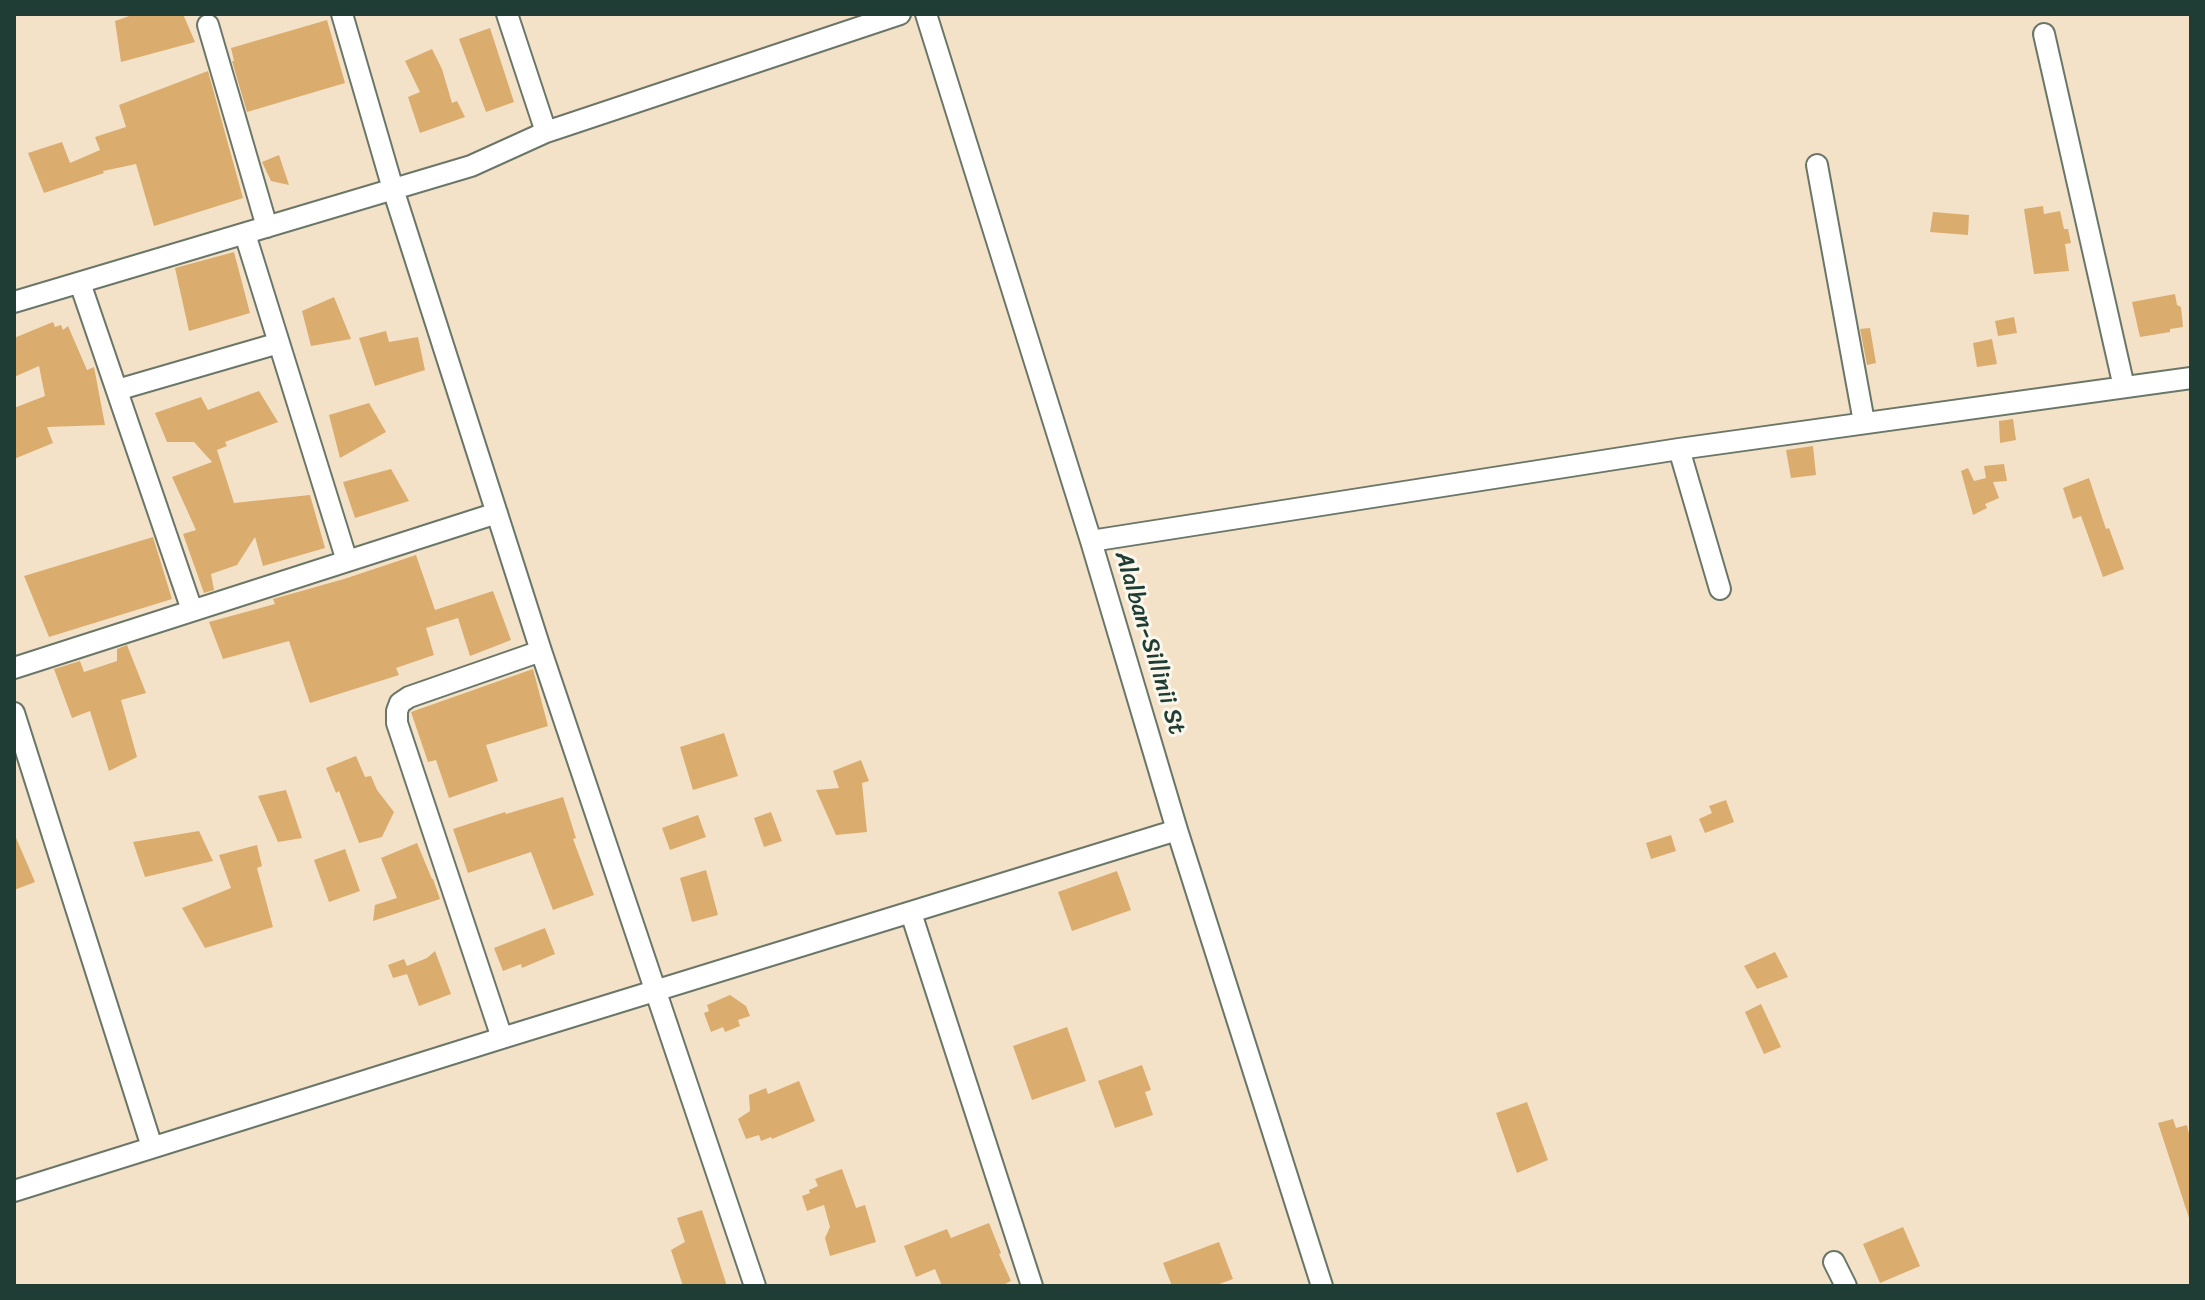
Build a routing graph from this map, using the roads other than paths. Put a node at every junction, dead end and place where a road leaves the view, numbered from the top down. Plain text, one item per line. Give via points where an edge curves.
1 (342, 14) edge
2 (507, 14) edge
3 (900, 14) edge
4 (926, 14) edge
5 (208, 25) dead end
6 (2044, 34) dead end
7 (546, 132) junction
8 (1817, 165) dead end
9 (393, 189) junction
10 (267, 227) junction
11 (245, 234) junction
12 (80, 283) junction
13 (14, 302) edge
14 (279, 343) junction
15 (2191, 378) edge
16 (2124, 387) junction
17 (117, 390) junction
18 (1864, 422) junction
19 (1679, 449) junction
20 (497, 513) junction
21 (1091, 541) junction
22 (347, 561) junction
23 (1720, 589) dead end
24 (192, 610) junction
25 (541, 651) junction
26 (14, 668) edge
27 (14, 713) edge
28 (1177, 830) junction
29 (911, 913) junction
30 (655, 991) junction
31 (502, 1038) junction
32 (152, 1147) junction
33 (14, 1191) edge
34 (1834, 1262) dead end
35 (755, 1286) edge
36 (1032, 1286) edge
37 (1322, 1286) edge
38 (1846, 1286) edge

1 - 9 street
2 - 7 street
3 - 7 street
4 - 21 street, Alalban-Sillinii St
5 - 10 street
6 - 16 street
7 - 9 street via 471,166
8 - 18 street
9 - 10 street
9 - 20 street
10 - 11 street
11 - 12 street
11 - 14 street
12 - 13 street
12 - 17 street
14 - 17 street
14 - 22 street
15 - 16 street
16 - 18 street
17 - 24 street
18 - 19 street
19 - 21 street
19 - 23 street
20 - 22 street
20 - 25 street
21 - 28 street, Alalban-Sillinii St
22 - 24 street
24 - 26 street
25 - 30 street
25 - 31 street via 409,697 397,711
27 - 32 street
28 - 29 street
28 - 37 street, Alalban-Sillinii St
29 - 30 street
29 - 36 street
30 - 31 street
30 - 35 street
31 - 32 street
32 - 33 street
34 - 38 street

